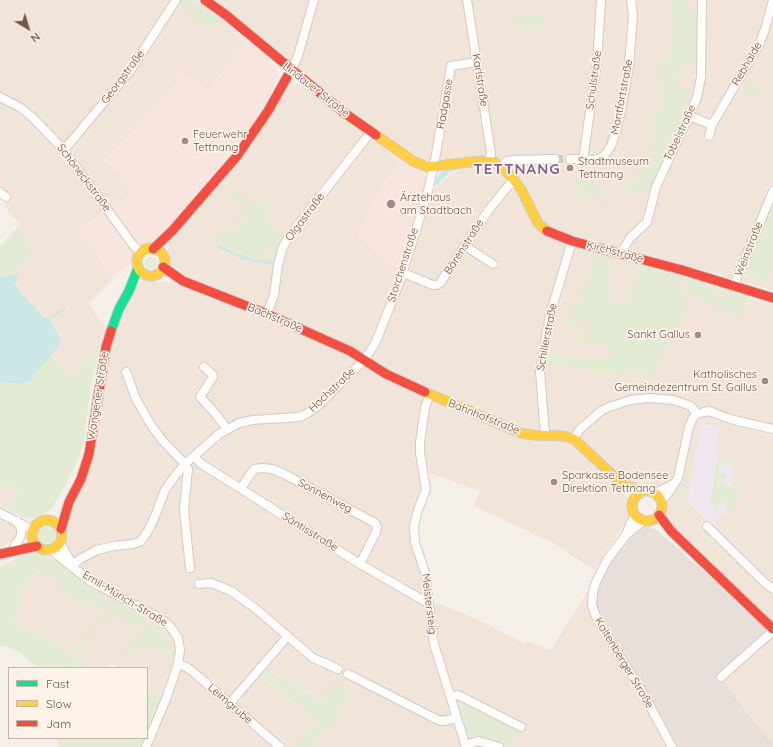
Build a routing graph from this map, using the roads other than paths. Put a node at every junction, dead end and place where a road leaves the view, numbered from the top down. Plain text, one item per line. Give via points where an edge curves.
1 (176, 0) edge
2 (205, 0) edge
3 (314, 0) edge
4 (467, 0) edge
5 (601, 0) edge
6 (631, 0) edge
7 (702, 0) edge
8 (773, 0) edge
9 (477, 62) junction
10 (290, 70) junction
11 (0, 97) edge
12 (689, 116) junction
13 (712, 125) junction
14 (371, 132) junction
15 (709, 136) dead end
16 (64, 150) junction
17 (555, 159) tunnel mouth
18 (570, 159) tunnel mouth
19 (583, 160) junction
20 (490, 161) junction
21 (501, 166) junction
22 (433, 167) junction
23 (515, 182) junction
24 (773, 191) edge
25 (172, 231) junction
26 (572, 241) junction
27 (465, 246) junction
28 (153, 249) junction
29 (141, 252) junction
30 (622, 254) junction
31 (163, 256) junction
32 (493, 264) dead end
33 (163, 267) junction
34 (138, 268) junction
35 (403, 273) junction
36 (152, 276) junction
37 (183, 281) junction
38 (734, 285) junction
39 (129, 291) junction
40 (773, 298) edge
41 (267, 314) junction
42 (364, 360) junction
43 (204, 367) dead end
44 (126, 372) dead end
45 (430, 394) junction
46 (697, 414) junction
47 (227, 429) junction
48 (773, 429) edge
49 (545, 435) junction
50 (574, 439) junction
51 (194, 456) junction
52 (186, 464) junction
53 (620, 482) junction
54 (673, 484) junction
55 (241, 488) junction
56 (642, 492) junction
57 (654, 494) junction
58 (69, 502) junction
59 (632, 502) junction
60 (661, 502) junction
61 (0, 513) edge
62 (647, 518) junction
63 (17, 521) junction
64 (49, 521) junction
65 (707, 526) dead end
66 (61, 529) junction
67 (33, 531) junction
68 (60, 543) junction
69 (15, 545) junction
70 (37, 546) junction
71 (51, 550) junction
72 (3, 553) edge
73 (360, 564) junction
74 (73, 566) junction
75 (190, 568) dead end
76 (199, 584) dead end
77 (773, 589) edge
78 (428, 603) junction
79 (773, 630) edge
80 (287, 637) junction
81 (178, 664) junction
82 (338, 669) dead end
83 (348, 674) dead end
84 (721, 677) dead end
85 (451, 697) junction
86 (230, 703) junction
87 (456, 718) junction
88 (521, 727) dead end
89 (466, 746) edge
90 (146, 747) edge
91 (280, 747) edge
92 (499, 747) edge
93 (672, 747) edge

1 - 16 street, Georgstraße via 130,71
2 - 10 main road, Lindauer Straße
3 - 10 street via 296,59
4 - 9 street, Karlstraße
5 - 19 street, Schulstraße via 598,56
6 - 19 street, Montfortstraße via 632,45 616,132 608,152 603,157
7 - 12 street, Tobelstraße via 700,77 697,97
8 - 13 street, Rebhalde via 760,43
9 - 20 street, Karlstraße via 491,153
9 - 22 street, Radgasse via 452,66
10 - 14 main road, Lindauer Straße
10 - 25 main road via 250,139
11 - 16 street, Schöneckstraße via 32,117
12 - 13 street
12 - 30 street, Tobelstraße via 656,187 647,222 630,238
13 - 15 street, Rebhalde
14 - 22 main road, Lindauer Straße via 413,161
14 - 41 street, Olgastraße via 289,236 282,249 274,295
16 - 29 street, Schöneckstraße via 133,245
17 - 21 street via 508,161
18 - 19 street, Montfortstraße
20 - 21 main road, Kirchstraße
20 - 22 main road
21 - 23 main road, Kirchstraße
22 - 35 street, Storchenstraße
23 - 26 main road, Kirchstraße via 541,227
23 - 27 street, Bärenstraße via 508,186 488,211
24 - 38 street, Weinstraße
25 - 28 main road
25 - 31 main road
26 - 30 main road, Kirchstraße
26 - 49 street, Schillerstraße via 544,341 540,371
27 - 32 street
27 - 35 street, Bärenstraße via 440,283 436,285
28 - 29 main road
28 - 31 main road
29 - 34 main road via 137,260
30 - 38 main road, Kirchstraße
31 - 33 main road
33 - 36 main road
33 - 37 main road, Bachstraße
34 - 36 main road via 143,274
34 - 39 main road, Wangener Straße
35 - 42 street, Storchenstraße via 376,344
36 - 37 main road, Bachstraße via 170,281
36 - 39 main road, Wangener Straße via 137,283
37 - 41 main road, Bachstraße
38 - 40 main road, Kirchstraße
39 - 58 main road, Wangener Straße via 119,309 106,347 89,454 81,479
41 - 42 main road, Bachstraße via 350,351
42 - 45 main road, Bahnhofstraße via 386,374
42 - 47 street, Hochstraße via 318,406 306,414 253,420
43 - 47 street via 212,374 212,378 200,396
44 - 52 street via 136,400 151,425
45 - 49 main road, Bahnhofstraße via 521,433
45 - 78 street, Meistersteig via 425,408 420,442 426,489 414,527 417,552 425,572
46 - 48 street via 709,411 730,419
46 - 50 street via 691,406 673,400 631,400 601,411 579,430
46 - 54 street via 690,423 680,471
47 - 51 street, Hochstraße
49 - 50 main road, Bahnhofstraße
50 - 53 main road
51 - 52 street, Hochstraße
51 - 55 street, Säntisstraße
52 - 74 street, Hochstraße via 165,490 148,531 141,541 97,550
52 - 75 street via 188,469 184,510
53 - 56 main road
53 - 59 main road
54 - 57 street
54 - 60 street
55 - 73 street, Säntisstraße
55 - 73 street, Sonnenweg via 254,470 272,469 375,523 376,532
56 - 57 main road
56 - 59 main road
57 - 60 main road
58 - 64 main road, Wangener Straße
58 - 66 main road, Wangener Straße
59 - 62 main road via 632,509
60 - 62 main road via 661,508
61 - 63 street
62 - 79 main road via 671,530
62 - 93 street, Kaltenberger Straße via 615,548 600,571 593,592 592,605 597,619 645,696
63 - 67 street
63 - 69 street via 21,535
64 - 66 main road
64 - 67 main road via 41,522
65 - 77 street
66 - 68 main road
67 - 69 main road
67 - 70 main road via 33,540
68 - 71 main road
68 - 74 street, Emil-Münch-Straße
69 - 72 main road
70 - 71 main road
70 - 72 main road
71 - 74 street, Emil-Münch-Straße
73 - 78 street, Säntisstraße
74 - 81 street, Emil-Münch-Straße via 90,581 169,625 179,641
76 - 80 street via 211,583 231,592 255,608
78 - 85 street, Meistersteig via 434,644
79 - 84 street
80 - 82 street via 313,658
80 - 86 street
81 - 86 street, Leimgrube via 186,666
81 - 90 street, Emil-Münch-Straße
83 - 87 street via 438,720
85 - 87 street, Meistersteig
85 - 88 street via 458,695
86 - 91 street, Leimgrube
87 - 89 street, Meistersteig
89 - 92 street, Meistersteig via 478,741

